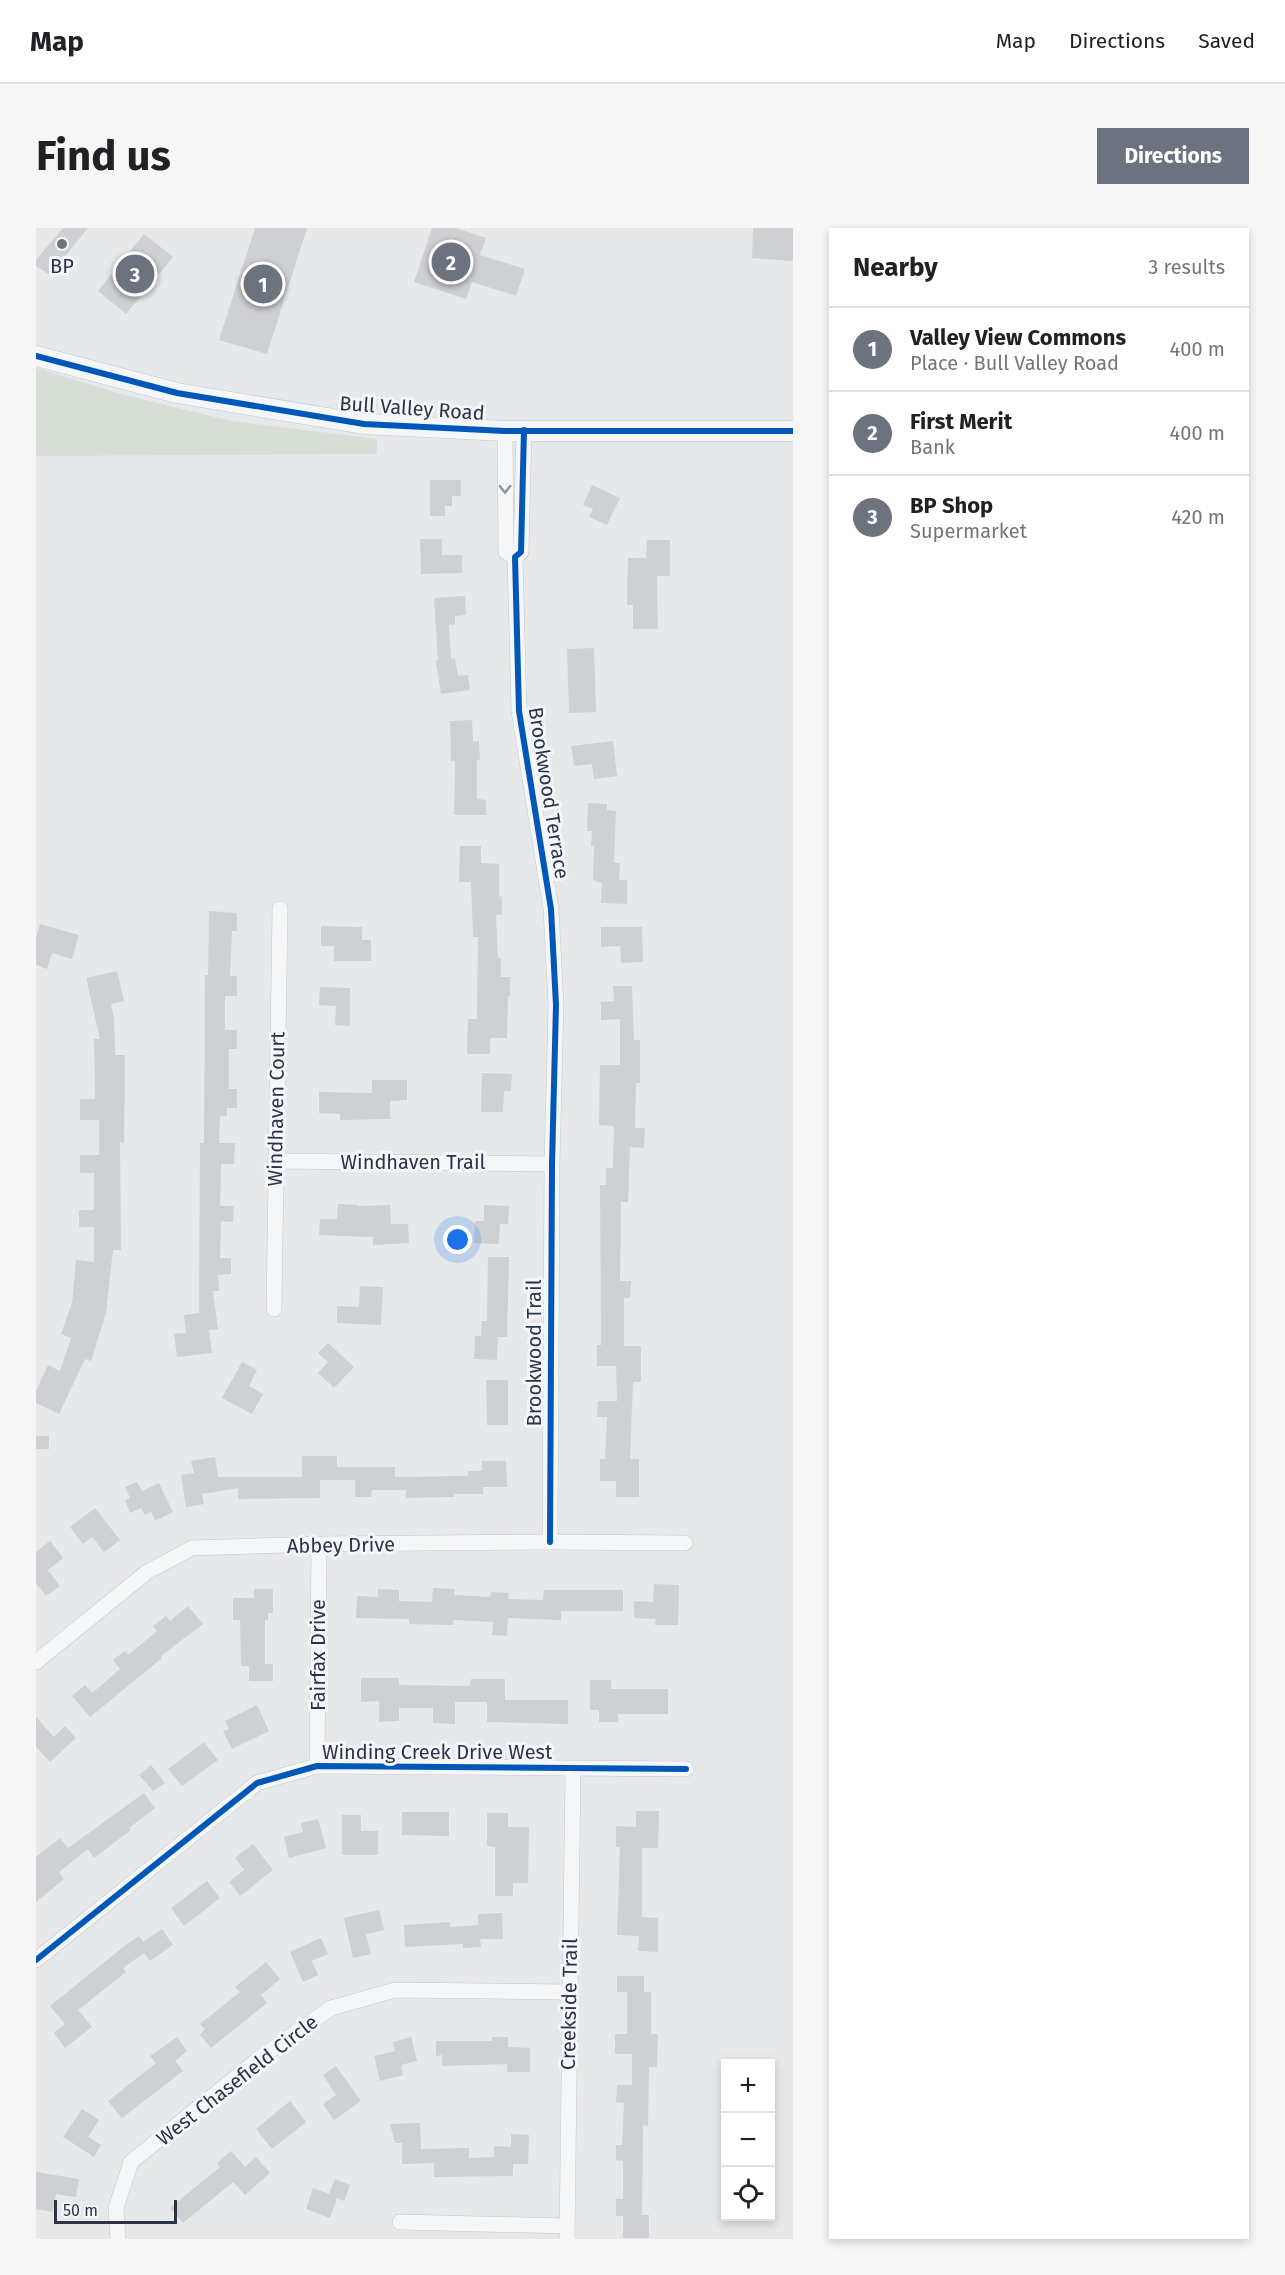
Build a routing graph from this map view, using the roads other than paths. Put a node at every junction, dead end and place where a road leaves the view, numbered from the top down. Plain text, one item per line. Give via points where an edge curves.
1 (36, 356) edge
2 (505, 430) junction
3 (524, 430) junction
4 (793, 431) edge
5 (515, 557) junction
6 (280, 909) dead end
7 (275, 1161) junction
8 (552, 1164) junction
9 (274, 1309) dead end
10 (550, 1542) junction
11 (319, 1544) junction
12 (685, 1544) dead end
13 (36, 1662) edge
14 (317, 1766) junction
15 (573, 1768) junction
16 (686, 1769) dead end
17 (36, 1960) edge
18 (568, 1992) junction
19 (400, 2222) dead end
20 (567, 2232) edge
21 (118, 2239) edge

1 - 2 street, Bull Valley Road via 177,393 333,420 392,427
2 - 3 street, Bull Valley Road
2 -> 5 street, Brookwood Terrace via 506,552
3 - 4 street, Bull Valley Road
3 - 5 street, Brookwood Terrace via 522,552
5 - 8 street, Brookwood Terrace via 519,711 551,909 556,1005
6 - 7 street, Windhaven Court
7 - 8 street, Windhaven Trail
7 - 9 street, Windhaven Court
8 - 10 street, Brookwood Trail
10 - 11 street, Abbey Drive
10 - 12 street, Abbey Drive
11 - 13 street, Abbey Drive via 192,1548 147,1572
11 - 14 street, Fairfax Drive
14 - 15 street, Winding Creek Drive West
14 - 17 street, Winding Creek Drive West via 257,1783
15 - 16 street, Winding Creek Drive West
15 - 18 street, Creekside Trail
18 - 20 street, Creekside Trail
18 - 21 street, West Chasefield Circle via 395,1990 331,2008 261,2057 131,2162 116,2208
19 - 20 street

